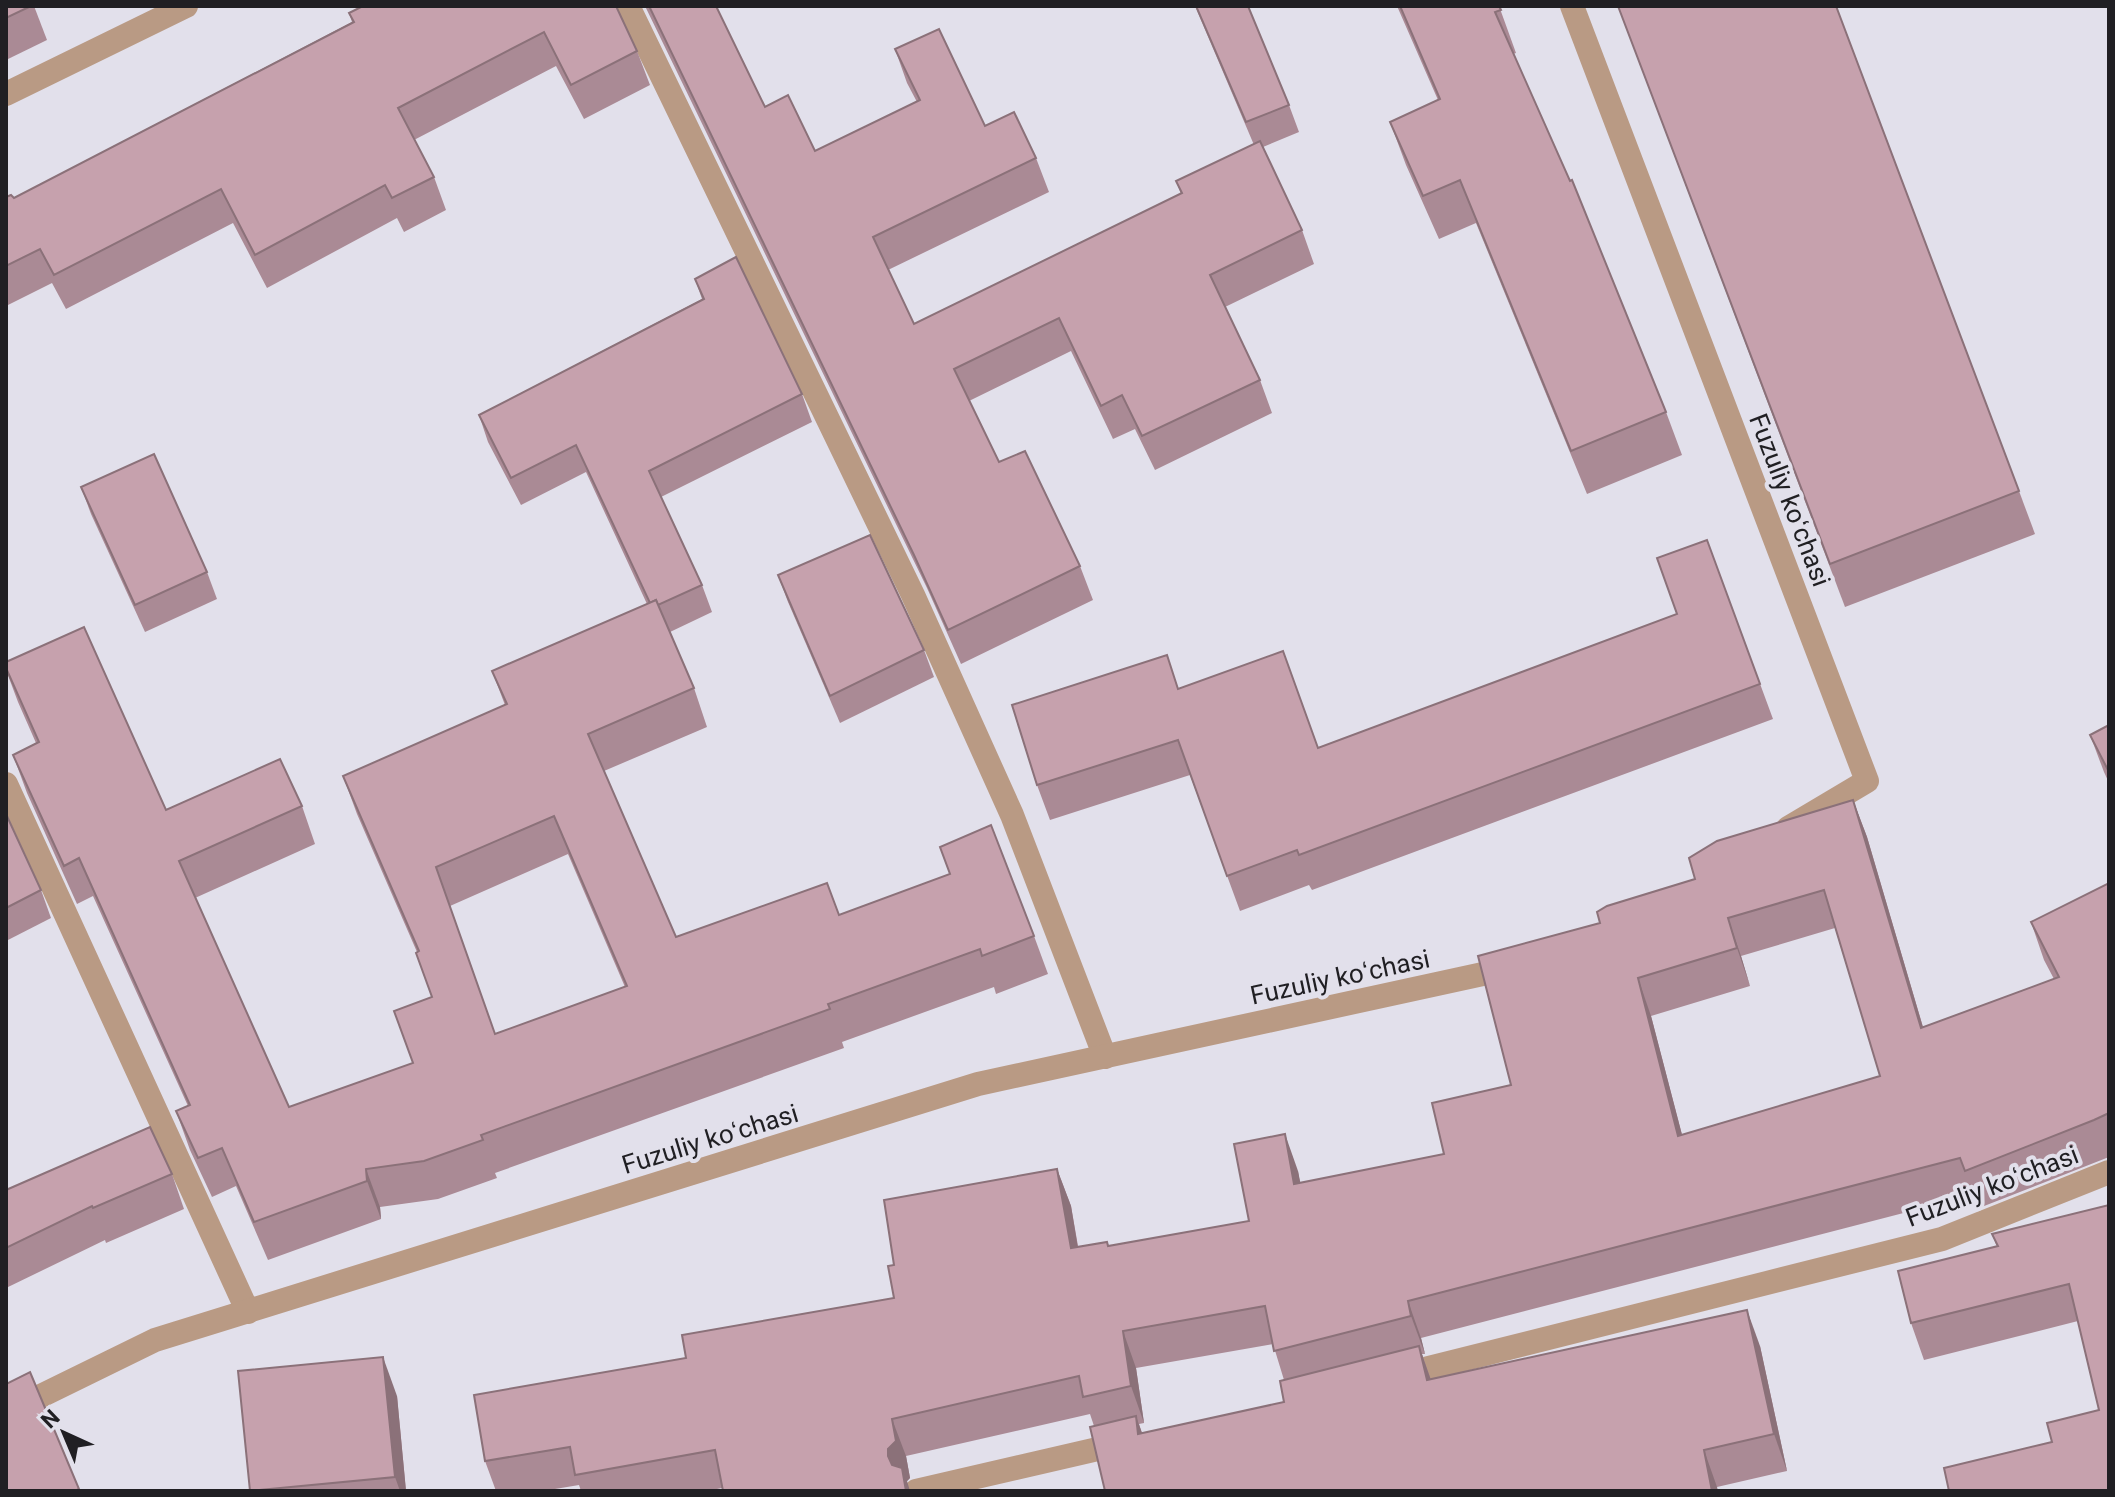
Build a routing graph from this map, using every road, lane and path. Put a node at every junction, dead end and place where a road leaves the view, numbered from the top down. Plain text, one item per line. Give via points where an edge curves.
1 (186, 6) edge
2 (628, 6) edge
3 (1572, 6) edge
4 (6, 94) edge
5 (6, 784) edge
6 (1773, 836) edge
7 (1540, 962) edge
8 (1105, 1057) junction
9 (2109, 1172) edge
10 (248, 1312) junction
11 (1377, 1381) edge
12 (6, 1413) edge
13 (1148, 1437) edge
14 (916, 1491) edge

1 - 4 street
2 - 8 street via 919,609 1012,815
3 - 6 street, Fuzuliy koʻchasi via 1867,781
5 - 10 street
7 - 8 street, Fuzuliy koʻchasi
8 - 10 street, Fuzuliy koʻchasi via 978,1084
9 - 11 street, Fuzuliy koʻchasi via 1942,1239
10 - 12 street, Fuzuliy koʻchasi via 155,1340
13 - 14 street

